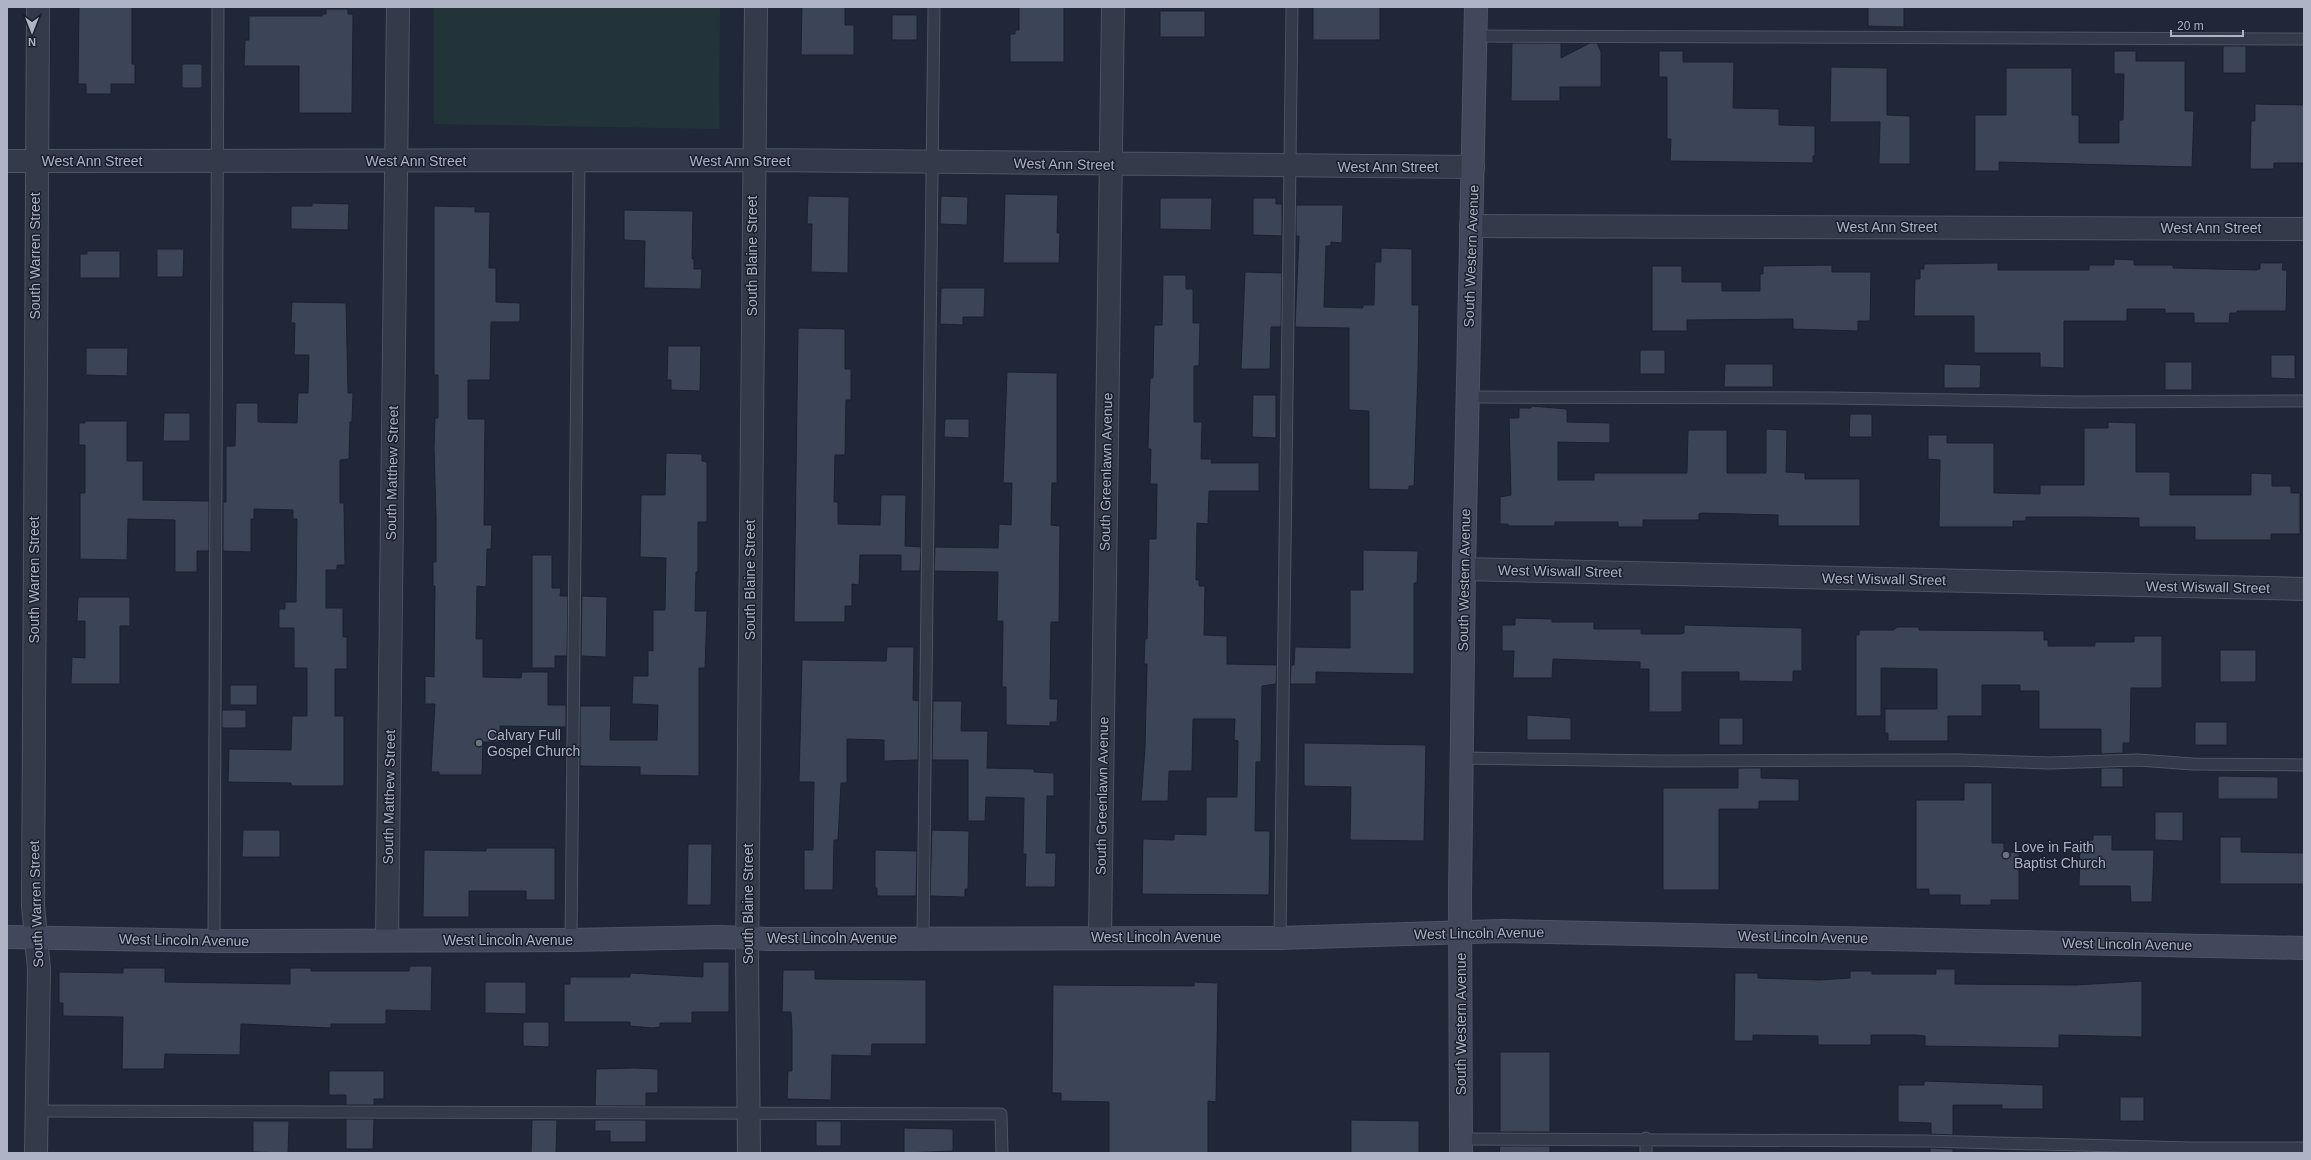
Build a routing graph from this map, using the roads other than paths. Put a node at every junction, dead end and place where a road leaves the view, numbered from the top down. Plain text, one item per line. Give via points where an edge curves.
1 (38, 7) edge
2 (218, 7) edge
3 (398, 7) edge
4 (756, 7) edge
5 (934, 7) edge
6 (1113, 7) edge
7 (1292, 7) edge
8 (1476, 7) edge
9 (1475, 36) junction
10 (2304, 39) edge
11 (753, 160) junction
12 (7, 161) edge
13 (36, 161) junction
14 (218, 161) junction
15 (396, 161) junction
16 (579, 161) junction
17 (932, 162) junction
18 (1109, 165) junction
19 (1290, 166) junction
20 (1473, 168) junction
21 (1471, 226) junction
22 (2304, 229) edge
23 (1467, 397) junction
24 (2304, 401) edge
25 (1464, 569) junction
26 (2304, 589) edge
27 (1462, 758) junction
28 (2304, 765) edge
29 (1461, 931) junction
30 (7, 937) edge
31 (36, 937) junction
32 (923, 937) junction
33 (1100, 937) junction
34 (748, 938) junction
35 (1280, 938) junction
36 (387, 939) junction
37 (571, 940) junction
38 (214, 941) junction
39 (2304, 948) edge
40 (37, 1111) junction
41 (749, 1113) junction
42 (1646, 1138) junction
43 (1461, 1146) edge
44 (2304, 1148) edge
45 (36, 1153) edge
46 (749, 1153) edge
47 (1002, 1153) edge
48 (1646, 1153) edge

1 - 13 street, South Warren Street
2 - 14 lane
3 - 15 street, South Matthew Street
4 - 11 street, South Blaine Street
5 - 17 lane
6 - 18 street, South Greenlawn Avenue
7 - 19 lane
8 - 9 main road, South Western Avenue
9 - 10 lane
9 - 20 main road, South Western Avenue
11 - 16 street, West Ann Street
11 - 17 street, West Ann Street
11 - 34 street, South Blaine Street
12 - 13 street, West Ann Street
13 - 14 street, West Ann Street
13 - 31 street, South Warren Street via 33,906
14 - 15 street, West Ann Street
14 - 38 lane
15 - 16 street, West Ann Street
15 - 36 street, South Matthew Street
16 - 37 lane
17 - 18 street, West Ann Street
17 - 32 lane
18 - 19 street, West Ann Street
18 - 33 street, South Greenlawn Avenue
19 - 20 street, West Ann Street
19 - 35 lane
20 - 21 main road, South Western Avenue
21 - 22 street, West Ann Street
21 - 23 main road, South Western Avenue
23 - 24 lane via 2077,402
23 - 25 main road, South Western Avenue
25 - 26 street, West Wiswall Street
25 - 27 main road, South Western Avenue
27 - 28 lane via 1663,761 1959,760 2050,763 2138,760 2193,764
27 - 29 main road, South Western Avenue
29 - 35 main road, West Lincoln Avenue
29 - 39 main road, West Lincoln Avenue
29 - 43 main road, South Western Avenue
30 - 31 main road, West Lincoln Avenue
31 - 38 main road, West Lincoln Avenue
31 - 40 street, South Warren Street via 39,970
32 - 33 main road, West Lincoln Avenue
32 - 34 main road, West Lincoln Avenue
33 - 35 main road, West Lincoln Avenue
34 - 37 main road, West Lincoln Avenue
34 - 41 street, South Blaine Street
36 - 37 main road, West Lincoln Avenue
36 - 38 main road, West Lincoln Avenue
40 - 41 lane
40 - 45 street, South Warren Street
41 - 46 street, South Blaine Street
41 - 47 lane via 1002,1114
42 - 43 lane
42 - 44 lane
42 - 48 lane

